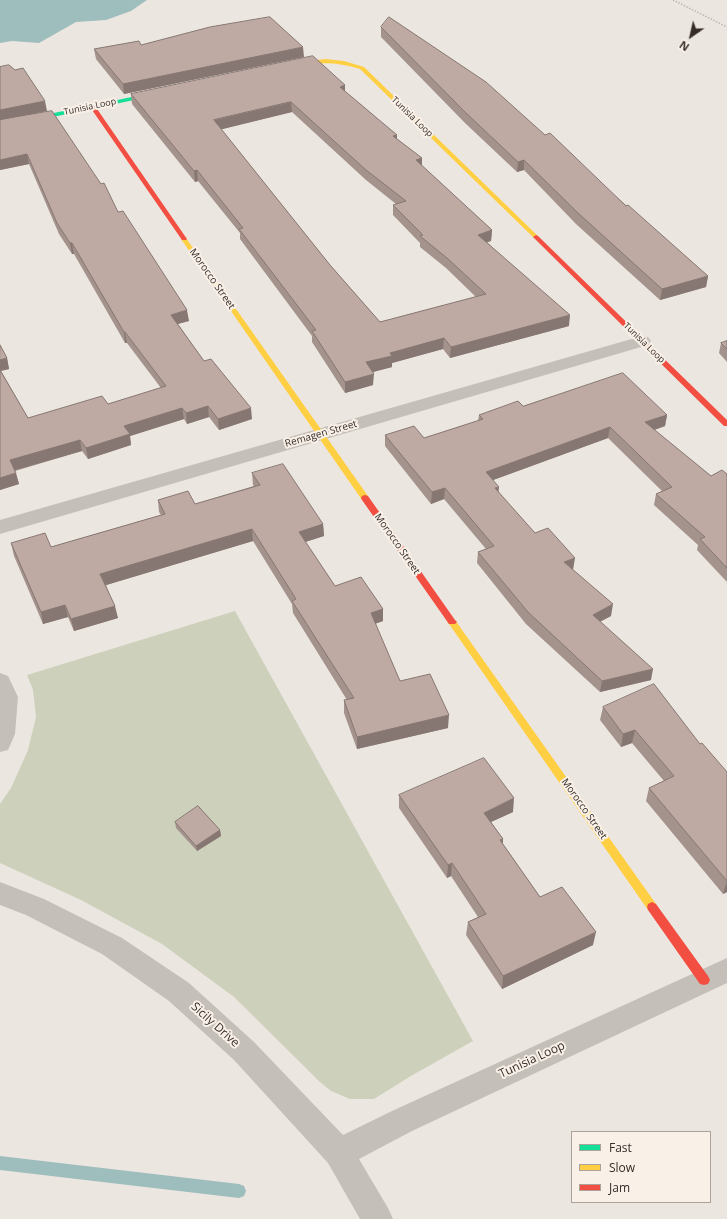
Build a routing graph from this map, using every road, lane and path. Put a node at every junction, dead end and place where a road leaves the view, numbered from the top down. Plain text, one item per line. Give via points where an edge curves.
1 (673, 0) edge
2 (727, 27) edge
3 (282, 67) edge
4 (169, 91) edge
5 (93, 107) junction
6 (0, 126) edge
7 (642, 341) junction
8 (727, 424) edge
9 (320, 434) junction
10 (0, 527) edge
11 (0, 682) edge
12 (0, 742) edge
13 (0, 893) edge
14 (715, 975) edge
15 (339, 1154) junction
16 (377, 1219) edge

1 - 2 path
3 - 7 street, Tunisia Loop via 320,59 349,62 362,68
4 - 5 street, Tunisia Loop
5 - 6 street, Tunisia Loop
5 - 9 street, Morocco Street
7 - 8 street, Tunisia Loop
7 - 9 street, Remagen Street
9 - 10 street, Remagen Street
9 - 14 street, Morocco Street
11 - 12 street via 6,697
13 - 15 street, Sicily Drive via 35,907 112,946 179,992 244,1051
14 - 15 street, Tunisia Loop
15 - 16 street, Sicily Drive

